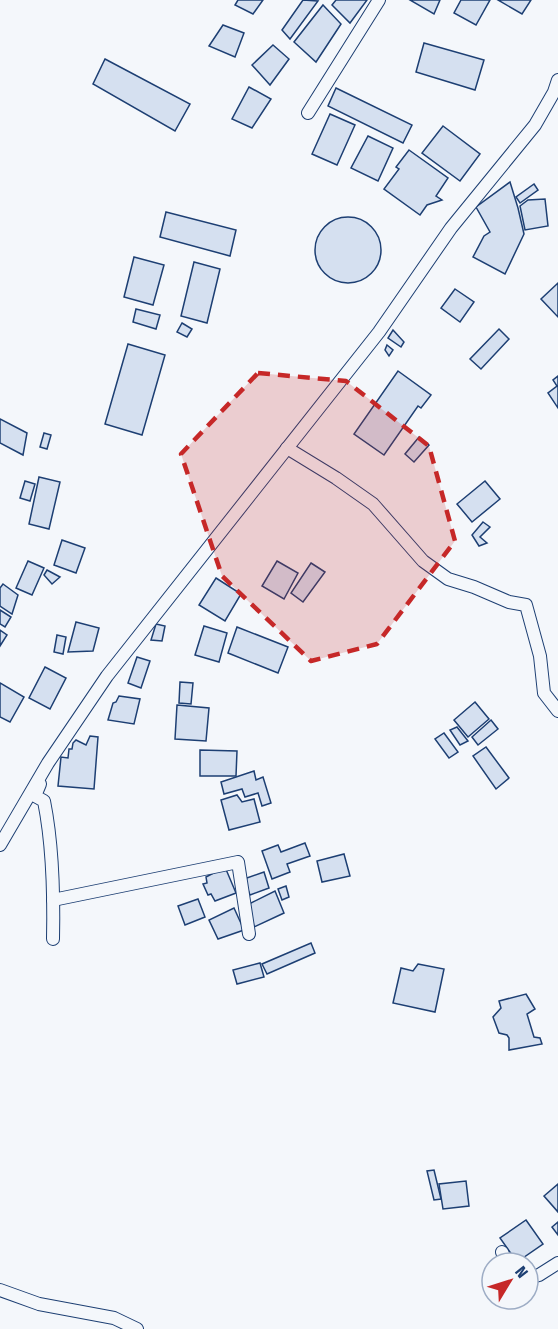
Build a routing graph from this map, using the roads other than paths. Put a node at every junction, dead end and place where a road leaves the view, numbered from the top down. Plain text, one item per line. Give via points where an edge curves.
1 (379, 0) edge
2 (558, 80) edge
3 (308, 113) dead end
4 (287, 448) junction
5 (558, 711) edge
6 (48, 764) junction
7 (0, 845) edge
8 (53, 900) junction
9 (249, 934) dead end
10 (53, 939) dead end
11 (558, 1263) edge
12 (540, 1274) edge
13 (0, 1290) edge
14 (136, 1329) edge

1 - 3 street
2 - 4 street via 536,125 451,228 379,332
4 - 5 street via 373,504 423,561 448,579 526,605 540,656 544,693
4 - 6 street via 107,676
6 - 7 street
6 - 8 street via 35,796 44,801 48,822
8 - 9 street via 238,862
8 - 10 street
11 - 12 street
13 - 14 street via 39,1304 114,1318

